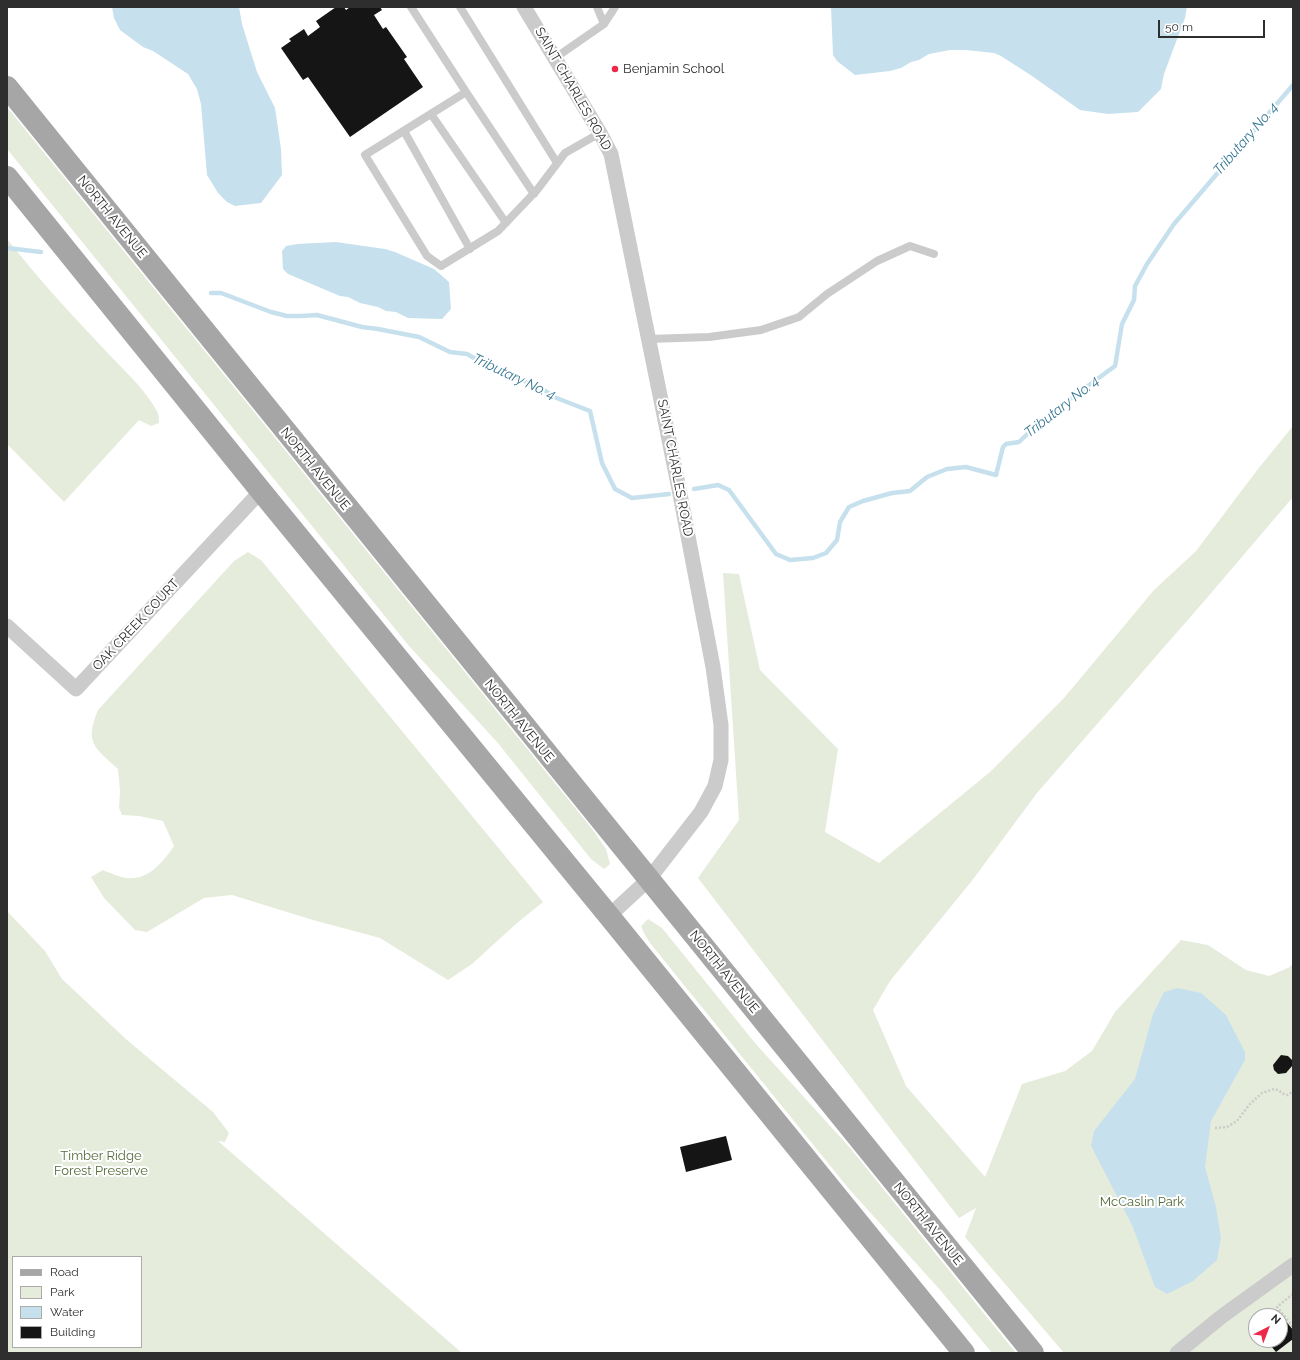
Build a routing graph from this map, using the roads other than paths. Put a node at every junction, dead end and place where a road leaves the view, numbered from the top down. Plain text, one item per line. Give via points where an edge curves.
1 (411, 7) edge
2 (460, 7) edge
3 (524, 7) edge
4 (597, 7) edge
5 (615, 7) edge
6 (604, 24) junction
7 (555, 58) junction
8 (7, 87) edge
9 (466, 92) junction
10 (431, 114) junction
11 (404, 131) junction
12 (600, 133) junction
13 (557, 164) junction
14 (7, 177) edge
15 (534, 194) junction
16 (506, 223) junction
17 (470, 248) junction
18 (934, 254) dead end
19 (649, 339) junction
20 (261, 491) junction
21 (7, 626) edge
22 (649, 879) junction
23 (609, 916) junction
24 (1293, 1265) edge
25 (964, 1353) edge
26 (1032, 1353) edge
27 (1177, 1353) edge

1 - 9 lane
2 - 13 lane
3 - 7 street, SAINT CHARLES ROAD
4 - 6 lane
5 - 6 lane
6 - 7 lane
7 - 12 street, SAINT CHARLES ROAD
8 - 22 main road, NORTH AVENUE
9 - 10 lane
9 - 15 lane
10 - 11 lane
10 - 16 lane
11 - 17 lane
11 - 17 lane via 365,155 427,256 441,266
12 - 13 lane via 565,153
12 - 19 street, SAINT CHARLES ROAD via 611,154
13 - 15 lane
14 - 20 main road
15 - 16 lane
16 - 17 lane via 498,231
18 - 19 lane via 910,246 876,261 799,317 761,330 709,337
19 - 22 street, SAINT CHARLES ROAD via 713,667 721,725 721,760 715,786 701,812
20 - 21 street, OAK CREEK COURT via 76,689
20 - 23 main road
22 - 23 street, SAINT CHARLES ROAD
22 - 26 main road, NORTH AVENUE
23 - 25 main road
24 - 27 street via 1221,1317

